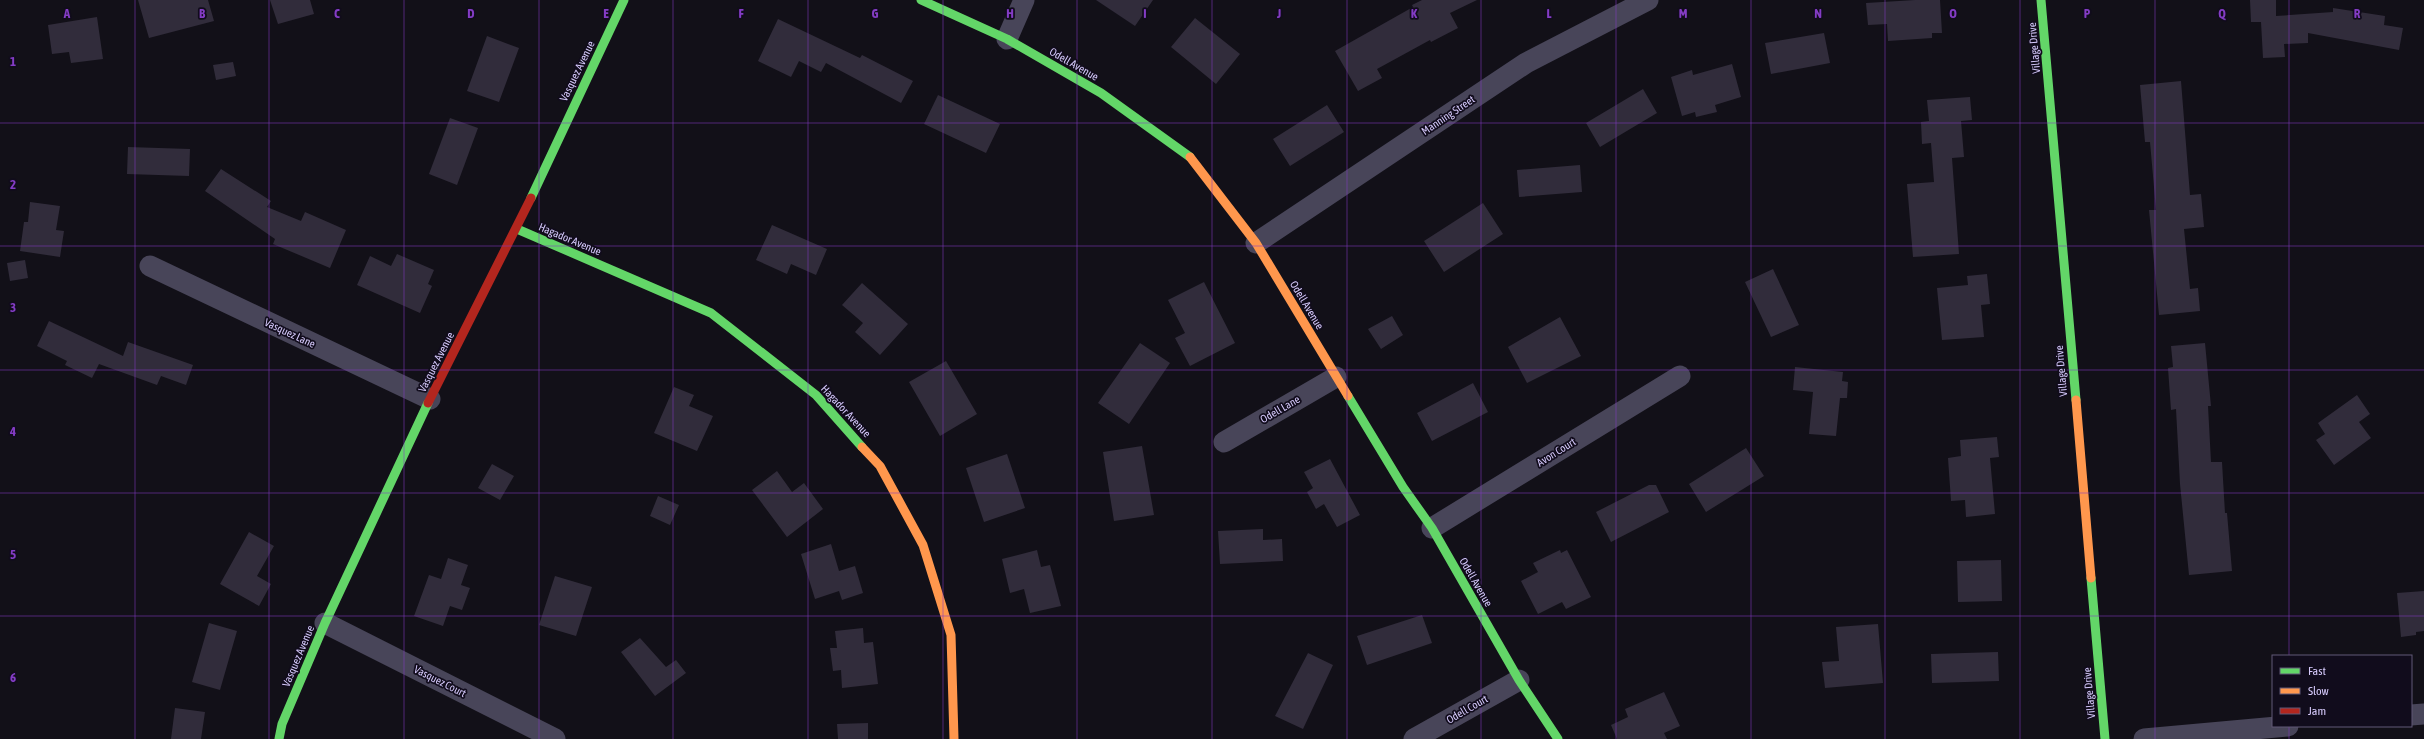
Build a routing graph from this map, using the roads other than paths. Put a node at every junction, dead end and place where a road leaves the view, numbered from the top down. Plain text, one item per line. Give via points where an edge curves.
1 (624, 0) edge
2 (921, 0) edge
3 (1024, 0) edge
4 (1648, 0) edge
5 (2041, 0) edge
6 (1007, 38) junction
7 (517, 229) junction
8 (1256, 243) junction
9 (150, 266) dead end
10 (1680, 376) dead end
11 (1336, 377) junction
12 (430, 399) junction
13 (1224, 442) dead end
14 (1432, 528) junction
15 (325, 623) junction
16 (1519, 680) junction
17 (2424, 714) edge
18 (2412, 715) edge
19 (2277, 727) edge
20 (279, 739) edge
21 (555, 739) edge
22 (954, 739) edge
23 (1414, 739) edge
24 (1558, 739) edge
25 (2105, 739) edge
26 (2144, 739) edge

1 - 7 street, Vasquez Avenue
2 - 6 street, Odell Avenue
3 - 6 street
4 - 8 street, Manning Street via 1526,63
5 - 25 street, Village Drive
6 - 8 street, Odell Avenue via 1101,93 1194,160
7 - 12 street, Vasquez Avenue
7 - 22 street, Hagador Avenue via 710,313 816,394 880,466 924,545 951,635
8 - 11 street, Odell Avenue
9 - 12 street, Vasquez Lane
10 - 14 street, Avon Court
11 - 13 street, Odell Lane
11 - 14 street, Odell Avenue via 1403,487
12 - 15 street, Vasquez Avenue
14 - 16 street, Odell Avenue
15 - 20 street, Vasquez Avenue via 282,724
15 - 21 street, Vasquez Court
16 - 23 street, Odell Court
16 - 24 street, Odell Avenue
17 - 18 street
19 - 26 street

